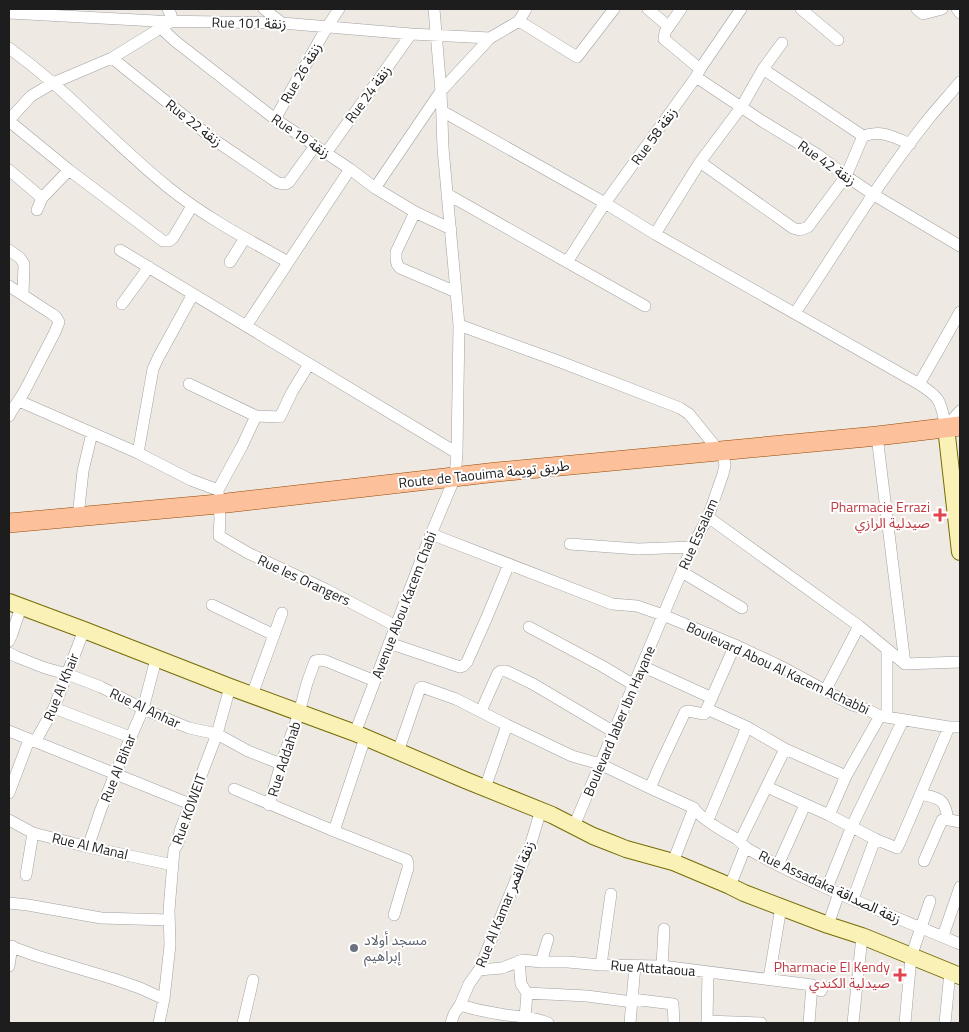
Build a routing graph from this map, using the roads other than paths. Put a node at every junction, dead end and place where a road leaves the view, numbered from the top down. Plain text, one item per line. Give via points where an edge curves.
1 (168, 9) edge
2 (264, 9) edge
3 (339, 9) edge
4 (434, 9) edge
5 (526, 9) edge
6 (614, 9) edge
7 (648, 9) edge
8 (681, 9) edge
9 (741, 9) edge
10 (801, 9) edge
11 (918, 9) edge
12 (942, 9) edge
13 (956, 9) edge
14 (9, 13) edge
15 (960, 13) edge
16 (172, 21) junction
17 (519, 21) junction
18 (282, 23) junction
19 (327, 27) junction
20 (669, 27) junction
21 (161, 28) junction
22 (411, 34) junction
23 (436, 36) junction
24 (490, 38) junction
25 (838, 40) dead end
26 (782, 43) dead end
27 (9, 48) edge
28 (112, 58) junction
29 (763, 69) junction
30 (698, 73) junction
31 (960, 82) edge
32 (53, 83) junction
33 (441, 91) junction
34 (742, 106) junction
35 (442, 111) junction
36 (275, 119) junction
37 (9, 121) edge
38 (863, 136) junction
39 (910, 144) junction
40 (315, 146) junction
41 (326, 153) junction
42 (700, 162) junction
43 (350, 168) junction
44 (9, 170) edge
45 (69, 170) junction
46 (846, 176) junction
47 (375, 188) junction
48 (448, 194) junction
49 (874, 195) junction
50 (42, 198) junction
51 (605, 203) junction
52 (192, 206) junction
53 (37, 210) dead end
54 (415, 212) junction
55 (451, 229) junction
56 (655, 234) junction
57 (245, 238) junction
58 (960, 246) edge
59 (9, 250) edge
60 (120, 250) dead end
61 (230, 262) dead end
62 (288, 262) junction
63 (566, 262) junction
64 (150, 267) junction
65 (9, 286) edge
66 (456, 292) junction
67 (193, 294) junction
68 (23, 295) junction
69 (122, 304) dead end
70 (646, 306) dead end
71 (960, 312) edge
72 (795, 313) junction
73 (459, 325) junction
74 (246, 326) junction
75 (309, 364) junction
76 (189, 384) dead end
77 (918, 384) junction
78 (12, 408) edge
79 (960, 411) edge
80 (256, 416) junction
81 (953, 427) edge
82 (92, 433) junction
83 (876, 436) junction
84 (720, 451) junction
85 (138, 453) junction
86 (457, 453) junction
87 (455, 476) junction
88 (218, 497) junction
89 (78, 517) junction
90 (708, 517) junction
91 (9, 523) edge
92 (431, 534) junction
93 (570, 544) dead end
94 (960, 545) edge
95 (692, 547) junction
96 (509, 564) junction
97 (682, 572) junction
98 (15, 605) edge
99 (212, 605) dead end
100 (742, 608) dead end
101 (282, 613) dead end
102 (663, 615) junction
103 (396, 626) junction
104 (858, 626) junction
105 (529, 627) dead end
106 (84, 630) junction
107 (274, 634) junction
108 (9, 641) edge
109 (389, 643) junction
110 (735, 645) junction
111 (887, 649) junction
112 (9, 653) edge
113 (156, 659) junction
114 (960, 662) edge
115 (905, 664) junction
116 (642, 666) junction
117 (67, 674) junction
118 (375, 681) junction
119 (634, 685) junction
120 (230, 688) junction
121 (825, 691) junction
122 (252, 695) junction
123 (709, 703) junction
124 (54, 708) junction
125 (143, 709) junction
126 (480, 711) junction
127 (299, 713) junction
128 (884, 717) junction
129 (903, 720) junction
130 (507, 725) junction
131 (747, 726) junction
132 (954, 727) edge
133 (9, 731) edge
134 (614, 732) junction
135 (216, 734) junction
136 (360, 736) junction
137 (130, 737) junction
138 (32, 741) junction
139 (785, 749) junction
140 (398, 752) junction
141 (281, 764) junction
142 (600, 764) junction
143 (115, 774) junction
144 (846, 776) junction
145 (766, 787) junction
146 (484, 788) junction
147 (650, 788) junction
148 (234, 790) dead end
149 (9, 793) edge
150 (921, 794) junction
151 (190, 804) junction
152 (805, 804) junction
153 (269, 805) junction
154 (694, 808) junction
155 (541, 810) junction
156 (829, 815) junction
157 (9, 820) edge
158 (708, 820) junction
159 (948, 820) junction
160 (960, 822) edge
161 (574, 826) junction
162 (852, 826) junction
163 (334, 831) junction
164 (33, 833) junction
165 (875, 839) junction
166 (742, 844) junction
167 (88, 848) junction
168 (924, 861) dead end
169 (674, 862) junction
170 (174, 865) junction
171 (778, 865) junction
172 (26, 875) dead end
173 (730, 886) junction
174 (960, 887) edge
175 (827, 888) junction
176 (839, 893) junction
177 (611, 894) dead end
178 (853, 899) junction
179 (930, 901) dead end
180 (9, 903) edge
181 (780, 907) junction
182 (394, 915) dead end
183 (169, 920) junction
184 (828, 925) junction
185 (921, 928) junction
186 (664, 929) dead end
187 (862, 936) junction
188 (943, 936) junction
189 (548, 939) dead end
190 (960, 944) edge
191 (10, 946) edge
192 (910, 957) junction
193 (520, 961) junction
194 (541, 962) junction
195 (601, 965) junction
196 (9, 966) edge
197 (635, 966) junction
198 (662, 966) junction
199 (479, 970) junction
200 (708, 972) junction
201 (955, 974) edge
202 (769, 979) junction
203 (253, 980) dead end
204 (527, 993) junction
205 (164, 999) junction
206 (632, 1001) junction
207 (460, 1005) junction
208 (525, 1018) junction
209 (707, 1022) edge
210 (159, 1023) edge
211 (243, 1023) edge
212 (451, 1023) edge
213 (548, 1023) edge
214 (630, 1023) edge
215 (674, 1023) edge
216 (760, 1023) edge
217 (809, 1023) edge
218 (853, 1023) edge
219 (905, 1023) edge
220 (945, 1023) edge

1 - 16 street
2 - 18 street
3 - 19 street, Rue 26 زنقة
4 - 23 street, Avenue Abou Kacem Chabi
5 - 17 street
6 - 17 street via 577,57
7 - 20 street
8 - 20 street
9 - 30 street, Rue 58 زنقة
10 - 25 street
11 - 12 street via 923,14
13 - 15 street
14 - 16 street, Rue 101 زنقة
16 - 18 street, Rue 101 زنقة
16 - 21 street
17 - 24 street
18 - 19 street, Rue 101 زنقة
19 - 22 street, Rue 101 زنقة
19 - 36 street, Rue 26 زنقة
20 - 30 street, Rue 42 زنقة via 664,39
21 - 28 street
21 - 36 street, Rue 19 زنقة
22 - 23 street, Rue 101 زنقة
22 - 41 street, Rue 24 زنقة
23 - 24 street, Rue 101 زنقة
23 - 33 street, Avenue Abou Kacem Chabi
24 - 33 street
26 - 29 street
27 - 32 street
28 - 32 street
28 - 40 street, Rue 22 زنقة via 213,138 278,183 289,182
29 - 34 street
29 - 38 street
30 - 34 street, Rue 42 زنقة
30 - 51 street, Rue 58 زنقة
31 - 39 street
32 - 37 street via 31,96
32 - 52 street via 126,152
33 - 35 street, Avenue Abou Kacem Chabi
33 - 47 street
34 - 42 street
34 - 46 street, Rue 42 زنقة
35 - 48 street, Avenue Abou Kacem Chabi
35 - 51 street
36 - 40 street, Rue 19 زنقة
37 - 45 street
38 - 39 street via 883,134
38 - 46 street
39 - 49 street
40 - 41 street, Rue 19 زنقة
41 - 43 street, Rue 19 زنقة
42 - 46 street via 797,229 808,227
42 - 56 street
43 - 47 street, Rue 19 زنقة
43 - 62 street
44 - 50 street
45 - 50 street
45 - 52 street via 163,241 173,238
46 - 49 street, Rue 42 زنقة
47 - 54 street, Rue 19 زنقة
48 - 55 street, Avenue Abou Kacem Chabi
48 - 63 street
49 - 58 street, Rue 42 زنقة
49 - 72 street
50 - 53 street
51 - 56 street
51 - 63 street, Rue 58 زنقة
52 - 57 street
54 - 55 street, Rue 19 زنقة
54 - 66 street via 396,252 397,264
55 - 66 street, Avenue Abou Kacem Chabi
56 - 72 street
57 - 61 street
57 - 62 street
59 - 68 street via 24,264
60 - 64 street
62 - 74 street
63 - 70 street
64 - 67 street
64 - 69 street
65 - 68 street
66 - 73 street, Avenue Abou Kacem Chabi
67 - 74 street
67 - 85 street via 153,369
68 - 78 street via 59,322
71 - 77 street
72 - 77 street
73 - 84 street via 680,408 689,414
73 - 86 street, Avenue Abou Kacem Chabi
74 - 75 street
75 - 80 street via 280,417
75 - 86 street
76 - 80 street
77 - 81 street via 937,398
78 - 82 street
79 - 81 street
80 - 88 street
81 - 83 main road, Route de Taouima طريق تويمة
81 - 94 street
82 - 85 street
82 - 89 street via 83,471
83 - 84 main road, Route de Taouima طريق تويمة
83 - 115 street
84 - 87 main road, Route de Taouima طريق تويمة
84 - 90 street, Rue Essalam via 724,456 723,474
85 - 88 street
86 - 87 street, Avenue Abou Kacem Chabi
87 - 88 main road, Route de Taouima طريق تويمة
87 - 92 street, Avenue Abou Kacem Chabi
88 - 89 main road, Route de Taouima طريق تويمة
88 - 103 street, Rue les Orangers via 219,536 248,554
89 - 91 main road, Route de Taouima طريق تويمة
90 - 95 street, Rue Essalam
90 - 104 street
92 - 96 street, Boulevard Abou Al Kacem Achabbi
92 - 103 street, Avenue Abou Kacem Chabi
93 - 95 street via 638,549
95 - 97 street, Rue Essalam
96 - 102 street, Boulevard Abou Al Kacem Achabbi via 612,604 637,606
96 - 109 street via 462,667
97 - 100 street
97 - 102 street, Rue Essalam
98 - 106 street
98 - 108 street
99 - 107 street
101 - 107 street
102 - 110 street, Boulevard Abou Al Kacem Achabbi
102 - 116 street, Boulevard Jaber Ibn Hayane
103 - 109 street, Avenue Abou Kacem Chabi
104 - 111 street
104 - 121 street
105 - 119 street
106 - 113 street
106 - 117 street, Rue Al Khair
107 - 122 street
109 - 118 street, Avenue Abou Kacem Chabi
110 - 121 street, Boulevard Abou Al Kacem Achabbi
110 - 123 street
111 - 115 street
111 - 128 street
112 - 117 street, Rue Al Anhar
113 - 120 street
113 - 125 street, Rue Al Bihar
114 - 115 street
116 - 119 street, Boulevard Jaber Ibn Hayane
116 - 123 street
117 - 124 street, Rue Al Khair
117 - 125 street, Rue Al Anhar
118 - 127 street, Rue Addahab via 326,661 315,661
118 - 136 street, Avenue Abou Kacem Chabi
119 - 134 street, Boulevard Jaber Ibn Hayane
120 - 122 street
120 - 135 street, Rue KOWEIT
121 - 128 street, Boulevard Abou Al Kacem Achabbi
122 - 127 street
123 - 131 street
123 - 147 street via 704,714 685,712
124 - 137 street
124 - 138 street, Rue Al Khair
125 - 135 street, Rue Al Anhar via 189,728
125 - 137 street, Rue Al Bihar
126 - 130 street, Rue Assadaka زنقة الصداقة
126 - 134 street via 501,670 533,684
126 - 140 street, Rue Assadaka زنقة الصداقة via 456,699 420,688
127 - 136 street
127 - 141 street, Rue Addahab
128 - 129 street, Boulevard Abou Al Kacem Achabbi
128 - 144 street
129 - 132 street, Boulevard Abou Al Kacem Achabbi
129 - 162 street
130 - 142 street, Rue Assadaka زنقة الصداقة via 572,756
130 - 146 street
131 - 139 street
131 - 158 street
132 - 150 street
133 - 138 street
134 - 142 street, Boulevard Jaber Ibn Hayane
135 - 141 street, Rue Al Anhar
135 - 151 street, Rue KOWEIT
136 - 140 street
136 - 163 street, Avenue Abou Kacem Chabi
137 - 143 street, Rue Al Bihar
138 - 143 street
138 - 149 street, Rue Al Khair
139 - 144 street
139 - 145 street
140 - 146 street
141 - 153 street, Rue Addahab
142 - 147 street, Rue Assadaka زنقة الصداقة
142 - 161 street, Boulevard Jaber Ibn Hayane
143 - 151 street
143 - 167 street, Rue Al Bihar
144 - 156 street
145 - 152 street
145 - 166 street
146 - 155 street
147 - 154 street, Rue Assadaka زنقة الصداقة
148 - 153 street
150 - 159 street via 943,802
150 - 165 street via 898,847
151 - 170 street, Rue KOWEIT via 174,850
152 - 156 street
152 - 171 street
153 - 163 street
154 - 158 street, Rue Assadaka زنقة الصداقة
154 - 169 street
155 - 161 street
155 - 199 street, Rue Al Kamar زنقة القمر via 531,843
156 - 162 street
157 - 164 street, Rue Al Manal
158 - 166 street, Rue Assadaka زنقة الصداقة
159 - 160 street
159 - 168 street via 942,820
161 - 169 street via 626,849
162 - 165 street
162 - 175 street
163 - 182 street via 408,860
164 - 167 street, Rue Al Manal
164 - 172 street
165 - 178 street
166 - 171 street, Rue Assadaka زنقة الصداقة
166 - 173 street
167 - 170 street, Rue Al Manal
169 - 173 street
170 - 183 street, Rue KOWEIT
171 - 175 street, Rue Assadaka زنقة الصداقة
173 - 181 street
174 - 188 street
175 - 176 street, Rue Assadaka زنقة الصداقة
176 - 178 street, Rue Assadaka زنقة الصداقة
176 - 184 street
177 - 195 street
178 - 185 street, Rue Assadaka زنقة الصداقة
179 - 185 street
180 - 183 street via 101,918
181 - 184 street
181 - 202 street
183 - 205 street, Rue KOWEIT via 170,945
184 - 187 street
185 - 188 street, Rue Assadaka زنقة الصداقة
185 - 192 street
186 - 198 street
187 - 192 street
187 - 218 street
188 - 190 street, Rue Assadaka زنقة الصداقة
189 - 194 street
191 - 196 street
191 - 205 street via 114,979
192 - 201 street
192 - 219 street
193 - 194 street, Rue Attataoua
193 - 199 street, Rue Attataoua via 502,968
193 - 204 street via 521,984
194 - 195 street, Rue Attataoua
195 - 197 street, Rue Attataoua
197 - 198 street, Rue Attataoua
197 - 206 street
198 - 200 street, Rue Attataoua
199 - 207 street, Rue Al Kamar زنقة القمر
200 - 202 street, Rue Attataoua
200 - 209 street
201 - 220 street
202 - 217 street, Rue Attataoua via 818,985
203 - 211 street
204 - 206 street
204 - 208 street
205 - 210 street, Rue KOWEIT
206 - 214 street
206 - 215 street via 673,1004
207 - 208 street
207 - 212 street, Rue Al Kamar زنقة القمر
208 - 213 street
209 - 216 street

